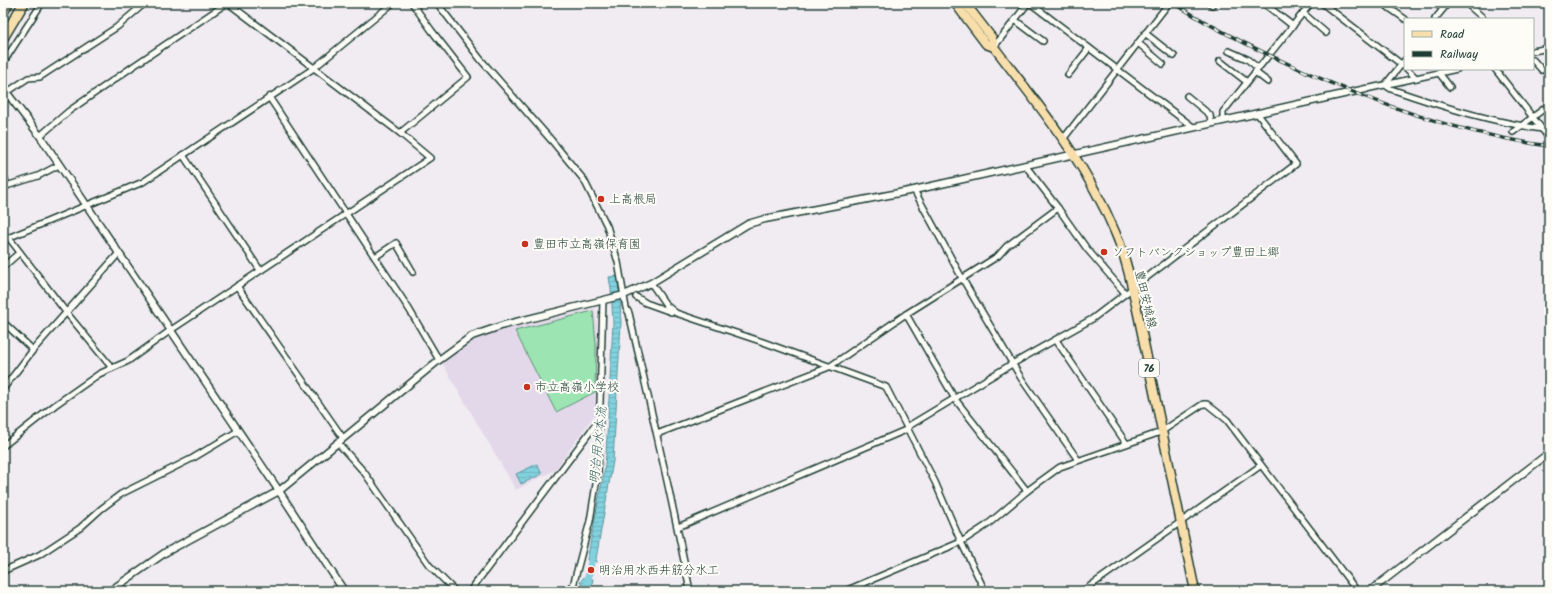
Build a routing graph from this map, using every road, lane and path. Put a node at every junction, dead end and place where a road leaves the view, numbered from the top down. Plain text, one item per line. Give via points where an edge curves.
1 (8, 3) edge
2 (24, 3) edge
3 (42, 3) edge
4 (145, 3) edge
5 (228, 3) edge
6 (393, 3) edge
7 (412, 3) edge
8 (437, 3) edge
9 (955, 3) edge
10 (965, 3) edge
11 (1029, 3) edge
12 (1169, 3) edge
13 (1311, 3) edge
14 (1322, 3) edge
15 (1436, 3) edge
16 (1448, 3) edge
17 (1466, 3) edge
18 (1266, 5) dead end
19 (1388, 7) dead end
20 (1443, 9) junction
21 (3, 12) edge
22 (1303, 13) junction
23 (1482, 17) dead end
24 (1404, 18) edge
25 (1436, 18) edge
26 (1015, 20) junction
27 (1293, 26) junction
28 (1145, 33) junction
29 (1326, 33) dead end
30 (3, 38) edge
31 (1043, 41) dead end
32 (1138, 43) junction
33 (994, 46) junction
34 (1089, 48) junction
35 (1549, 48) edge
36 (1229, 51) dead end
37 (1534, 51) edge
38 (1174, 56) dead end
39 (1220, 61) dead end
40 (1534, 61) edge
41 (3, 63) edge
42 (1404, 63) edge
43 (1163, 64) dead end
44 (314, 68) junction
45 (1117, 69) junction
46 (1256, 70) junction
47 (1408, 70) edge
48 (1452, 70) edge
49 (1496, 70) edge
50 (1542, 70) dead end
51 (1439, 73) junction
52 (1068, 75) dead end
53 (1416, 78) junction
54 (1247, 82) junction
55 (1268, 82) dead end
56 (3, 85) edge
57 (1385, 85) junction
58 (1450, 87) dead end
59 (1366, 89) joint
60 (5, 94) edge
61 (1187, 96) dead end
62 (269, 97) junction
63 (1549, 105) edge
64 (1257, 113) junction
65 (1533, 117) junction
66 (1223, 120) junction
67 (1211, 123) junction
68 (1520, 125) junction
69 (1193, 127) junction
70 (1546, 130) edge
71 (1513, 132) dead end
72 (400, 133) junction
73 (40, 136) junction
74 (1064, 138) junction
75 (1549, 138) edge
76 (183, 154) junction
77 (1074, 154) junction
78 (59, 164) junction
79 (1025, 165) junction
80 (3, 173) edge
81 (5, 187) edge
82 (914, 190) junction
83 (86, 205) junction
84 (1058, 208) junction
85 (346, 214) junction
86 (9, 238) junction
87 (3, 240) edge
88 (19, 253) junction
89 (119, 253) junction
90 (375, 257) junction
91 (3, 267) edge
92 (260, 270) junction
93 (413, 272) dead end
94 (962, 278) junction
95 (651, 283) junction
96 (237, 286) junction
97 (1132, 288) junction
98 (1125, 293) junction
99 (622, 295) junction
100 (636, 297) dead end
101 (603, 300) junction
102 (66, 312) junction
103 (676, 313) junction
104 (906, 314) junction
105 (3, 322) edge
106 (171, 330) junction
107 (1056, 340) junction
108 (33, 350) junction
109 (439, 360) junction
110 (1012, 364) junction
111 (829, 367) junction
112 (112, 368) junction
113 (3, 389) edge
114 (955, 399) junction
115 (599, 420) junction
116 (908, 428) junction
117 (238, 431) junction
118 (1162, 432) junction
119 (657, 434) junction
120 (340, 440) junction
121 (1126, 443) junction
122 (3, 446) edge
123 (1549, 453) edge
124 (1078, 460) junction
125 (1260, 466) junction
126 (279, 491) junction
127 (1027, 491) junction
128 (1180, 522) junction
129 (678, 527) junction
130 (961, 542) junction
131 (3, 571) edge
132 (574, 589) edge
133 (110, 591) edge
134 (344, 591) edge
135 (455, 591) edge
136 (470, 591) edge
137 (565, 591) edge
138 (690, 591) edge
139 (845, 591) edge
140 (985, 591) edge
141 (1083, 591) edge
142 (1195, 591) edge
143 (1357, 591) edge
144 (1370, 591) edge

1 - 21 highway
2 - 30 highway
3 - 41 street
4 - 60 street via 117,27 40,77 28,78
5 - 44 street
5 - 73 street via 75,107
6 - 44 street
7 - 72 street via 468,77
8 - 99 street via 481,60 584,180 607,226 618,262
9 - 33 main road, 豊田安城線 / 76 via 986,44
10 - 33 main road, 豊田安城線 / 76 via 992,38
11 - 26 street
11 - 34 street
12 - 28 street
13 - 22 street
14 - 42 street via 1335,16
15 - 20 street
16 - 20 street
17 - 23 street
18 - 27 street
19 - 24 street
20 - 25 street
22 - 27 street
22 - 29 street
26 - 31 street
26 - 33 street
27 - 46 street
28 - 32 street
28 - 38 street
32 - 43 street
32 - 45 street
33 - 74 main road, 豊田安城線 / 76
34 - 45 street
34 - 52 street
35 - 37 street
36 - 46 street via 1247,59
39 - 54 street
40 - 50 street
42 - 57 street
44 - 62 street
44 - 72 street
45 - 69 street
45 - 74 street
46 - 54 street
46 - 55 street
47 - 53 street
48 - 51 street
49 - 65 street
51 - 53 street
51 - 58 street
53 - 57 street
54 - 66 street via 1223,112
56 - 60 street
57 - 59 street
57 - 68 street via 1435,104
59 - 64 street
60 - 73 street
61 - 67 street via 1210,115
62 - 76 street
62 - 85 street
63 - 65 street
64 - 66 street
64 - 97 street via 1296,164
65 - 68 street
65 - 70 street
66 - 67 street
67 - 69 street
68 - 70 street
68 - 71 street
69 - 77 street
70 - 75 street
72 - 85 street via 430,158
73 - 78 street
74 - 77 main road, 豊田安城線 / 76
76 - 83 street via 143,182
76 - 92 street
77 - 79 street
77 - 97 main road, 豊田安城線 / 76 via 1116,232
78 - 81 street via 38,176
78 - 83 street
79 - 82 street
79 - 84 street
80 - 81 street
82 - 94 street
82 - 95 street via 753,222 739,228
83 - 86 street
83 - 89 street
84 - 94 street via 1007,246 998,256
84 - 98 street via 1087,249
85 - 90 street
85 - 92 street
86 - 87 street
86 - 88 street
88 - 91 street
88 - 102 street
89 - 102 street
89 - 106 street
90 - 93 street via 396,243
90 - 109 street
92 - 96 street
94 - 104 street
94 - 110 street
95 - 99 street
95 - 103 street via 666,305
96 - 106 street
96 - 120 street
97 - 98 street
97 - 118 main road, 豊田安城線 / 76
98 - 107 street via 1092,319
99 - 101 street
99 - 119 street
100 - 103 street
101 - 109 street via 504,324 472,336
101 - 115 street
102 - 108 street
102 - 112 street
103 - 111 street
104 - 111 street
104 - 114 street
105 - 108 street
106 - 112 street via 128,362
106 - 117 street
107 - 110 street
107 - 121 street
108 - 113 street
109 - 120 street
110 - 114 street
110 - 124 street
111 - 116 street via 886,387
111 - 119 street
112 - 122 street via 99,374 55,405
114 - 116 street
114 - 127 street
115 - 132 street via 598,472 590,521
115 - 136 street
116 - 129 street
116 - 130 street
117 - 126 street
117 - 131 street via 193,458 121,494 80,528 39,555
118 - 121 street
118 - 125 street via 1207,404 1226,420
118 - 128 main road, 豊田安城線 / 76
119 - 129 street
120 - 126 street
120 - 135 street via 429,565
121 - 124 street
123 - 144 street
124 - 127 street via 1060,467
125 - 128 street
125 - 143 street
126 - 133 street via 166,552
126 - 134 street
127 - 130 street via 987,525
128 - 141 street
128 - 142 main road, 豊田安城線 / 76
129 - 138 street
130 - 139 street
130 - 140 street
132 - 137 street

